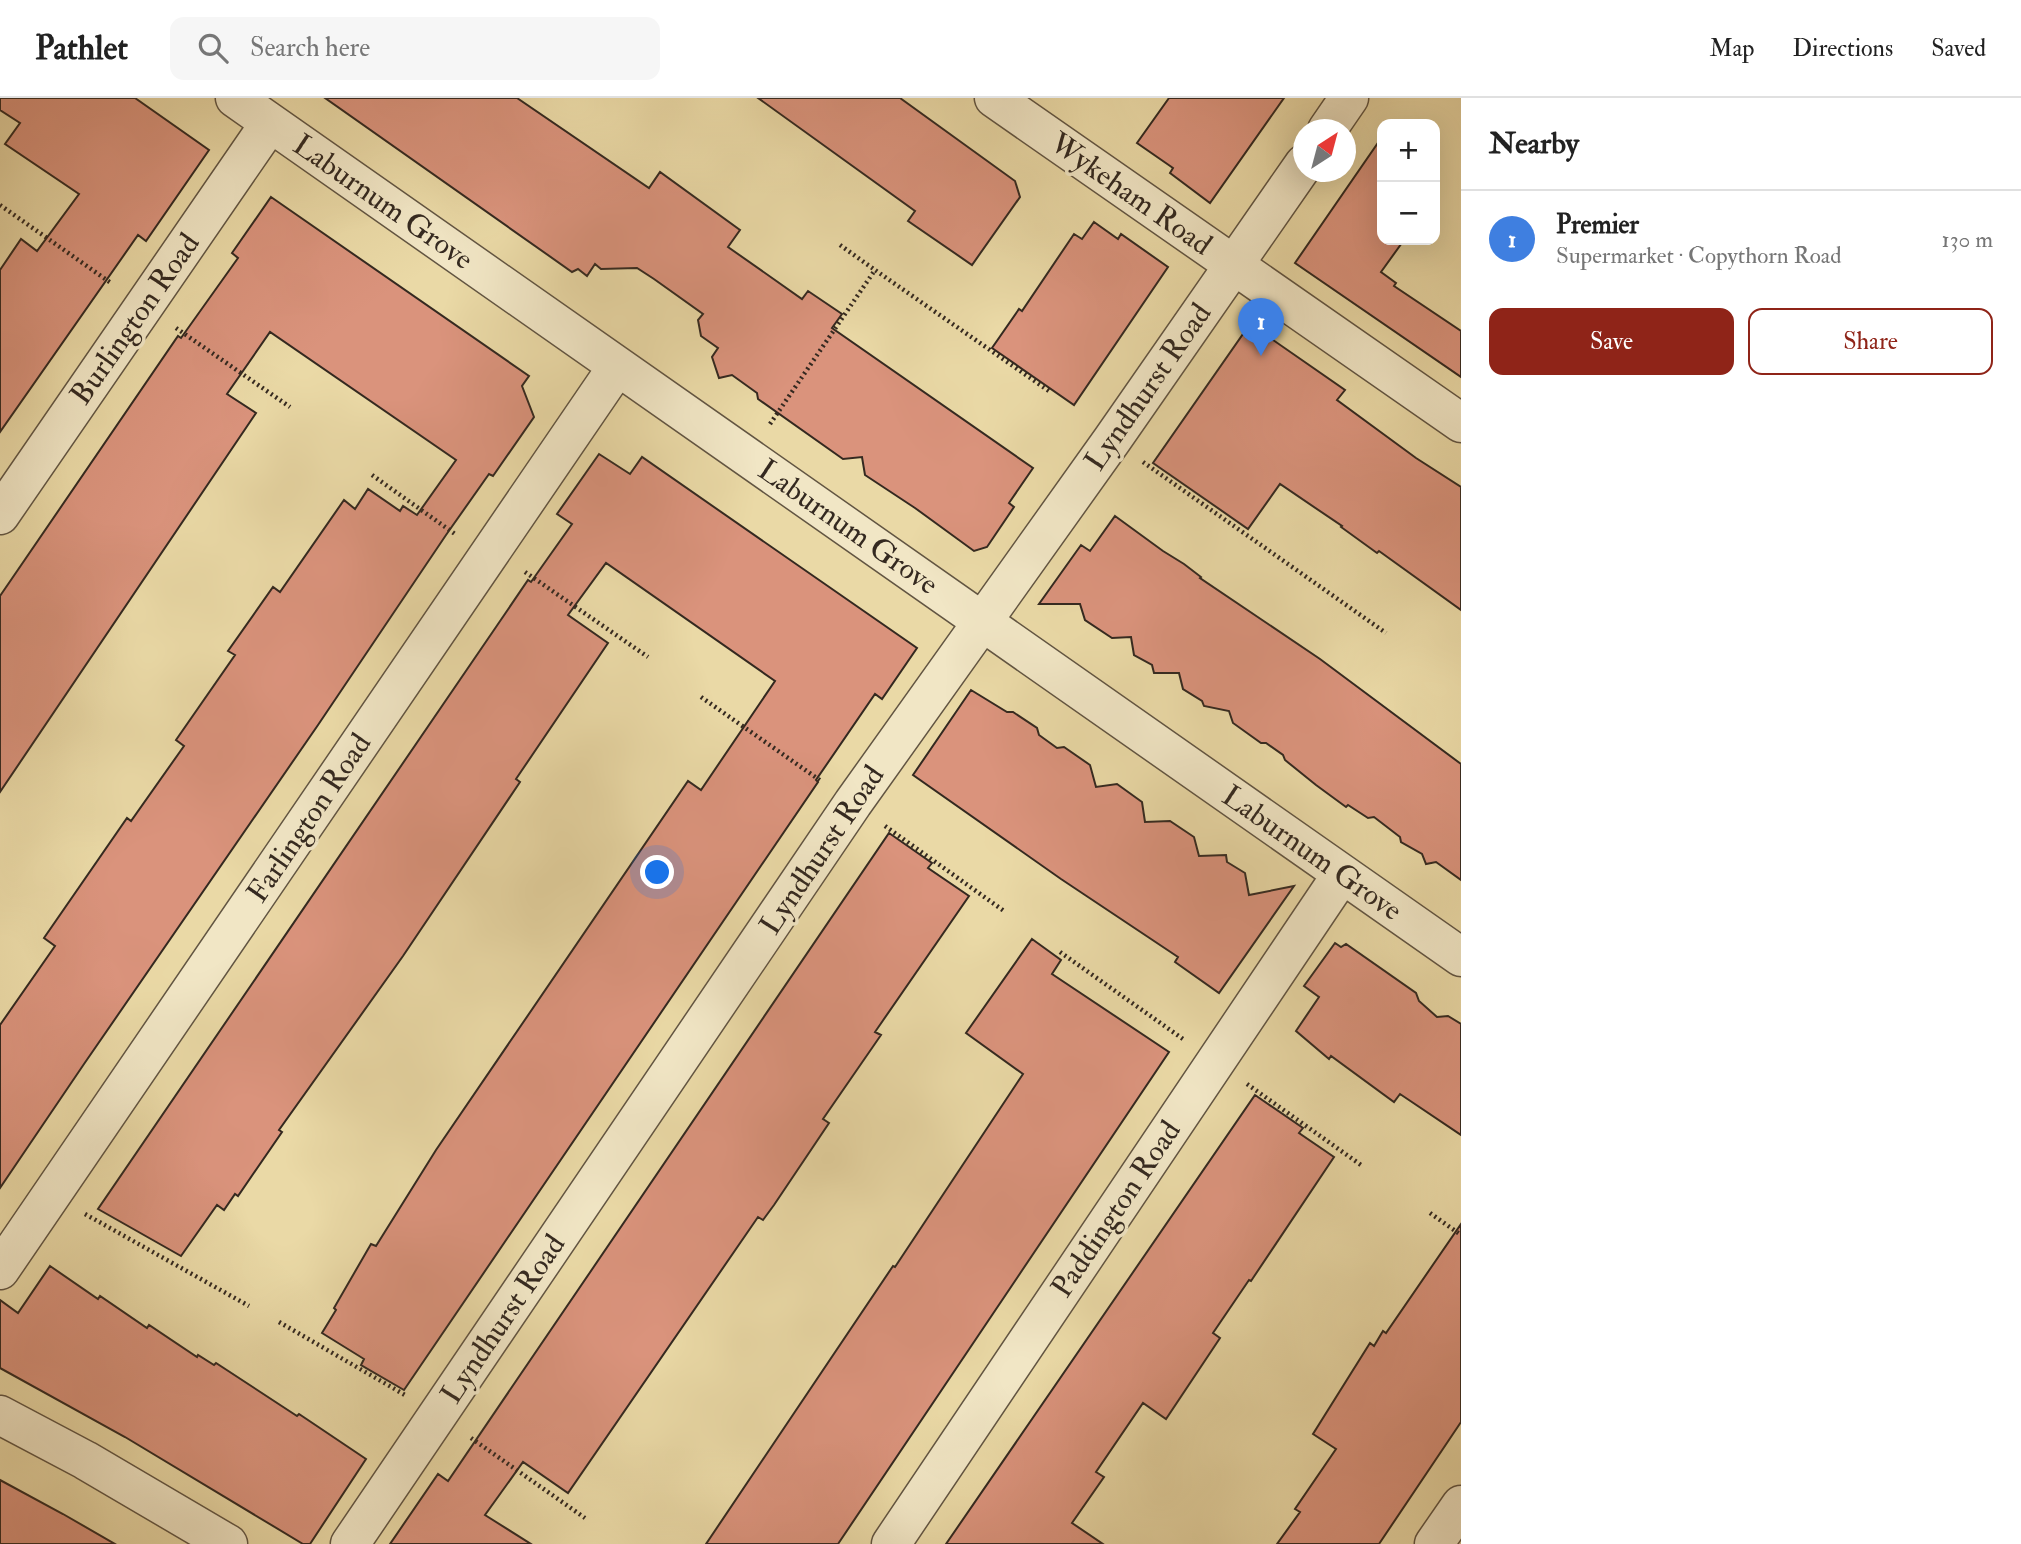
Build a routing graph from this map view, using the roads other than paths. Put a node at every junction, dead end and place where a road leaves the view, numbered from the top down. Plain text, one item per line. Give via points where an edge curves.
1 (235, 98) edge
2 (994, 98) edge
3 (1349, 98) edge
4 (1335, 119) edge
5 (270, 123) junction
6 (1293, 180) edge
7 (1233, 265) junction
8 (617, 366) junction
9 (1461, 424) edge
10 (0, 515) edge
11 (983, 620) junction
12 (1342, 874) junction
13 (1461, 957) edge
14 (0, 1270) edge
15 (0, 1415) edge
16 (1461, 1505) edge
17 (228, 1544) edge
18 (350, 1544) edge
19 (891, 1544) edge
20 (1434, 1544) edge

1 - 5 street, Laburnum Grove
2 - 7 street, Wykeham Road
3 - 4 street
5 - 8 street, Laburnum Grove
5 - 10 street, Burlington Road
6 - 7 street, Lyndhurst Road
7 - 9 street, Wykeham Road
7 - 11 street, Lyndhurst Road
8 - 11 street, Laburnum Grove
8 - 14 street, Farlington Road
11 - 12 street, Laburnum Grove
11 - 18 street, Lyndhurst Road via 853,803
12 - 13 street, Laburnum Grove
12 - 19 street, Paddington Road
15 - 17 street
16 - 20 street

